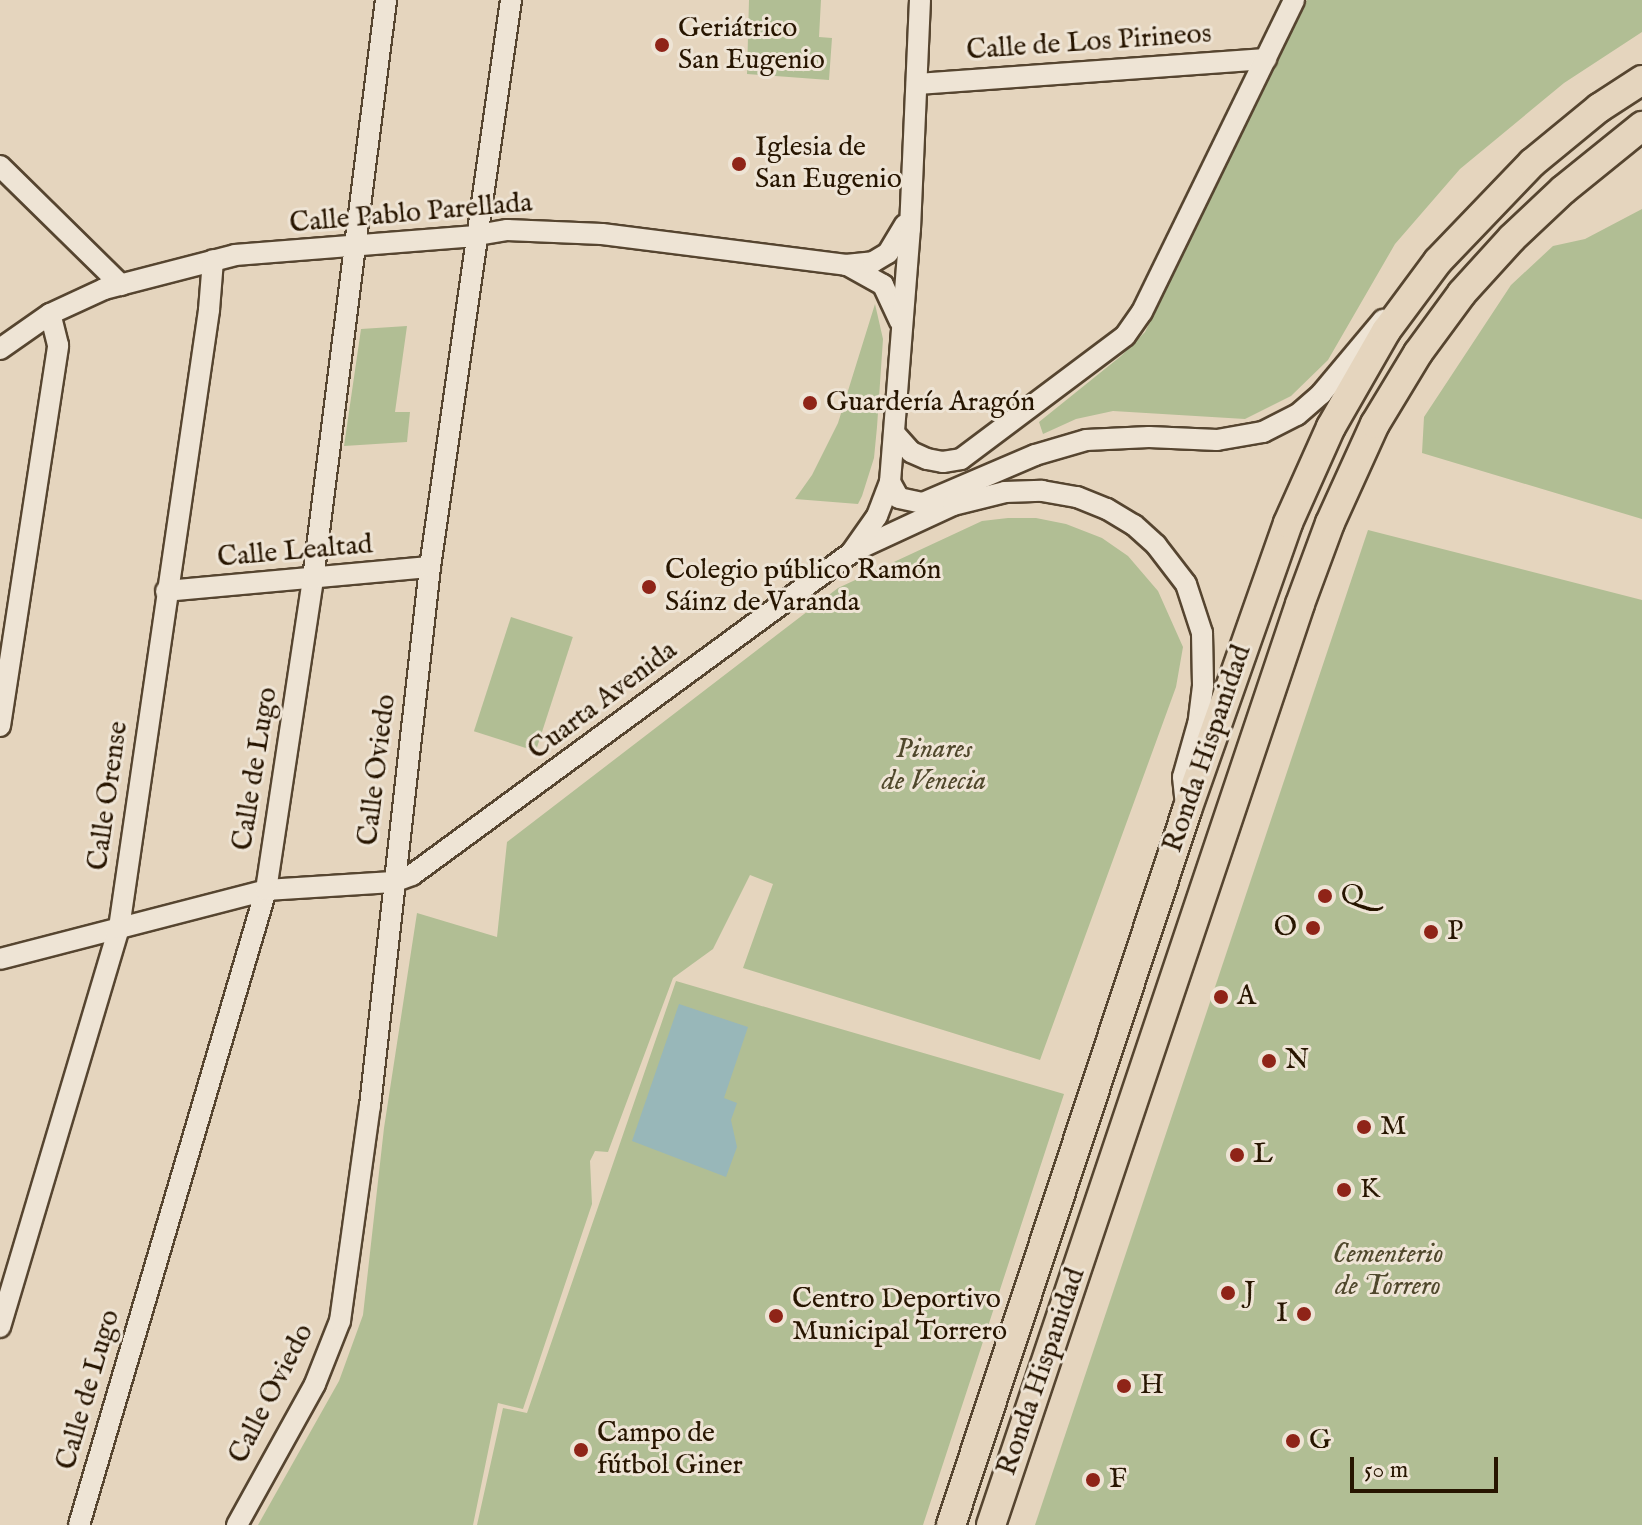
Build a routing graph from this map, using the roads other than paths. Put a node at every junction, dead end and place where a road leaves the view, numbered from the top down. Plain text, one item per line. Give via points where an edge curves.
1 (386, 0) edge
2 (511, 0) edge
3 (920, 0) edge
4 (1294, 0) edge
5 (1266, 59) junction
6 (1642, 80) edge
7 (917, 84) junction
8 (1642, 126) edge
9 (0, 166) edge
10 (910, 202) junction
11 (478, 234) junction
12 (357, 247) junction
13 (213, 260) junction
14 (846, 265) junction
15 (121, 285) junction
16 (1403, 306) junction
17 (50, 314) junction
18 (903, 337) junction
19 (0, 349) edge
20 (895, 434) junction
21 (890, 482) junction
22 (851, 553) junction
23 (430, 567) junction
24 (313, 579) junction
25 (166, 591) junction
26 (0, 726) edge
27 (1187, 810) junction
28 (393, 882) junction
29 (266, 890) junction
30 (119, 928) junction
31 (0, 959) edge
32 (0, 1327) edge
33 (79, 1525) edge
34 (237, 1525) edge
35 (951, 1525) edge
36 (991, 1525) edge

1 - 12 street, Calle de Lugo
2 - 11 street, Calle Oviedo
3 - 7 street, Cuarta Avenida
4 - 5 street
5 - 7 street, Calle de Los Pirineos
5 - 20 street via 1142,312 1125,336 961,459 927,459 911,452
6 - 16 highway, Ronda Hispanidad via 1532,163 1438,261
7 - 10 street, Cuarta Avenida
8 - 36 highway, Ronda Hispanidad via 1563,190 1462,293 1418,353 1369,436 1300,604
9 - 15 street
10 - 14 street, Calle Pablo Parellada via 904,228 888,253 873,262
10 - 18 street, Cuarta Avenida
11 - 12 street, Calle Pablo Parellada
11 - 14 street, Calle Pablo Parellada via 602,234
11 - 23 street, Calle Oviedo
12 - 13 street, Calle Pablo Parellada
12 - 24 street, Calle de Lugo
13 - 15 street, Calle Pablo Parellada
13 - 25 street, Calle Orense
14 - 18 street, Calle Pablo Parellada via 891,294
15 - 17 street, Calle Pablo Parellada
16 - 21 street via 1376,327 1321,394 1297,415 1263,432 1241,438 1086,440 1035,455 923,503 899,498
16 - 27 highway, Ronda Hispanidad via 1351,389 1306,480
17 - 19 street, Calle Pablo Parellada
17 - 26 street via 58,345
18 - 20 street, Cuarta Avenida
20 - 21 street, Cuarta Avenida
21 - 22 street, Cuarta Avenida via 877,516
22 - 27 street via 953,505 1005,492 1077,497 1134,525 1186,584 1202,633 1201,708 1183,777
22 - 28 street, Cuarta Avenida via 430,865
23 - 24 street, Calle Lealtad
23 - 28 street, Calle Oviedo
24 - 25 street, Calle Lealtad
24 - 29 street, Calle de Lugo
25 - 30 street, Calle Orense
27 - 35 highway, Ronda Hispanidad
28 - 29 street
28 - 34 street, Calle Oviedo via 370,1106 340,1321 315,1384
29 - 30 street
29 - 33 street, Calle de Lugo
30 - 31 street
30 - 32 street, Calle Orense

